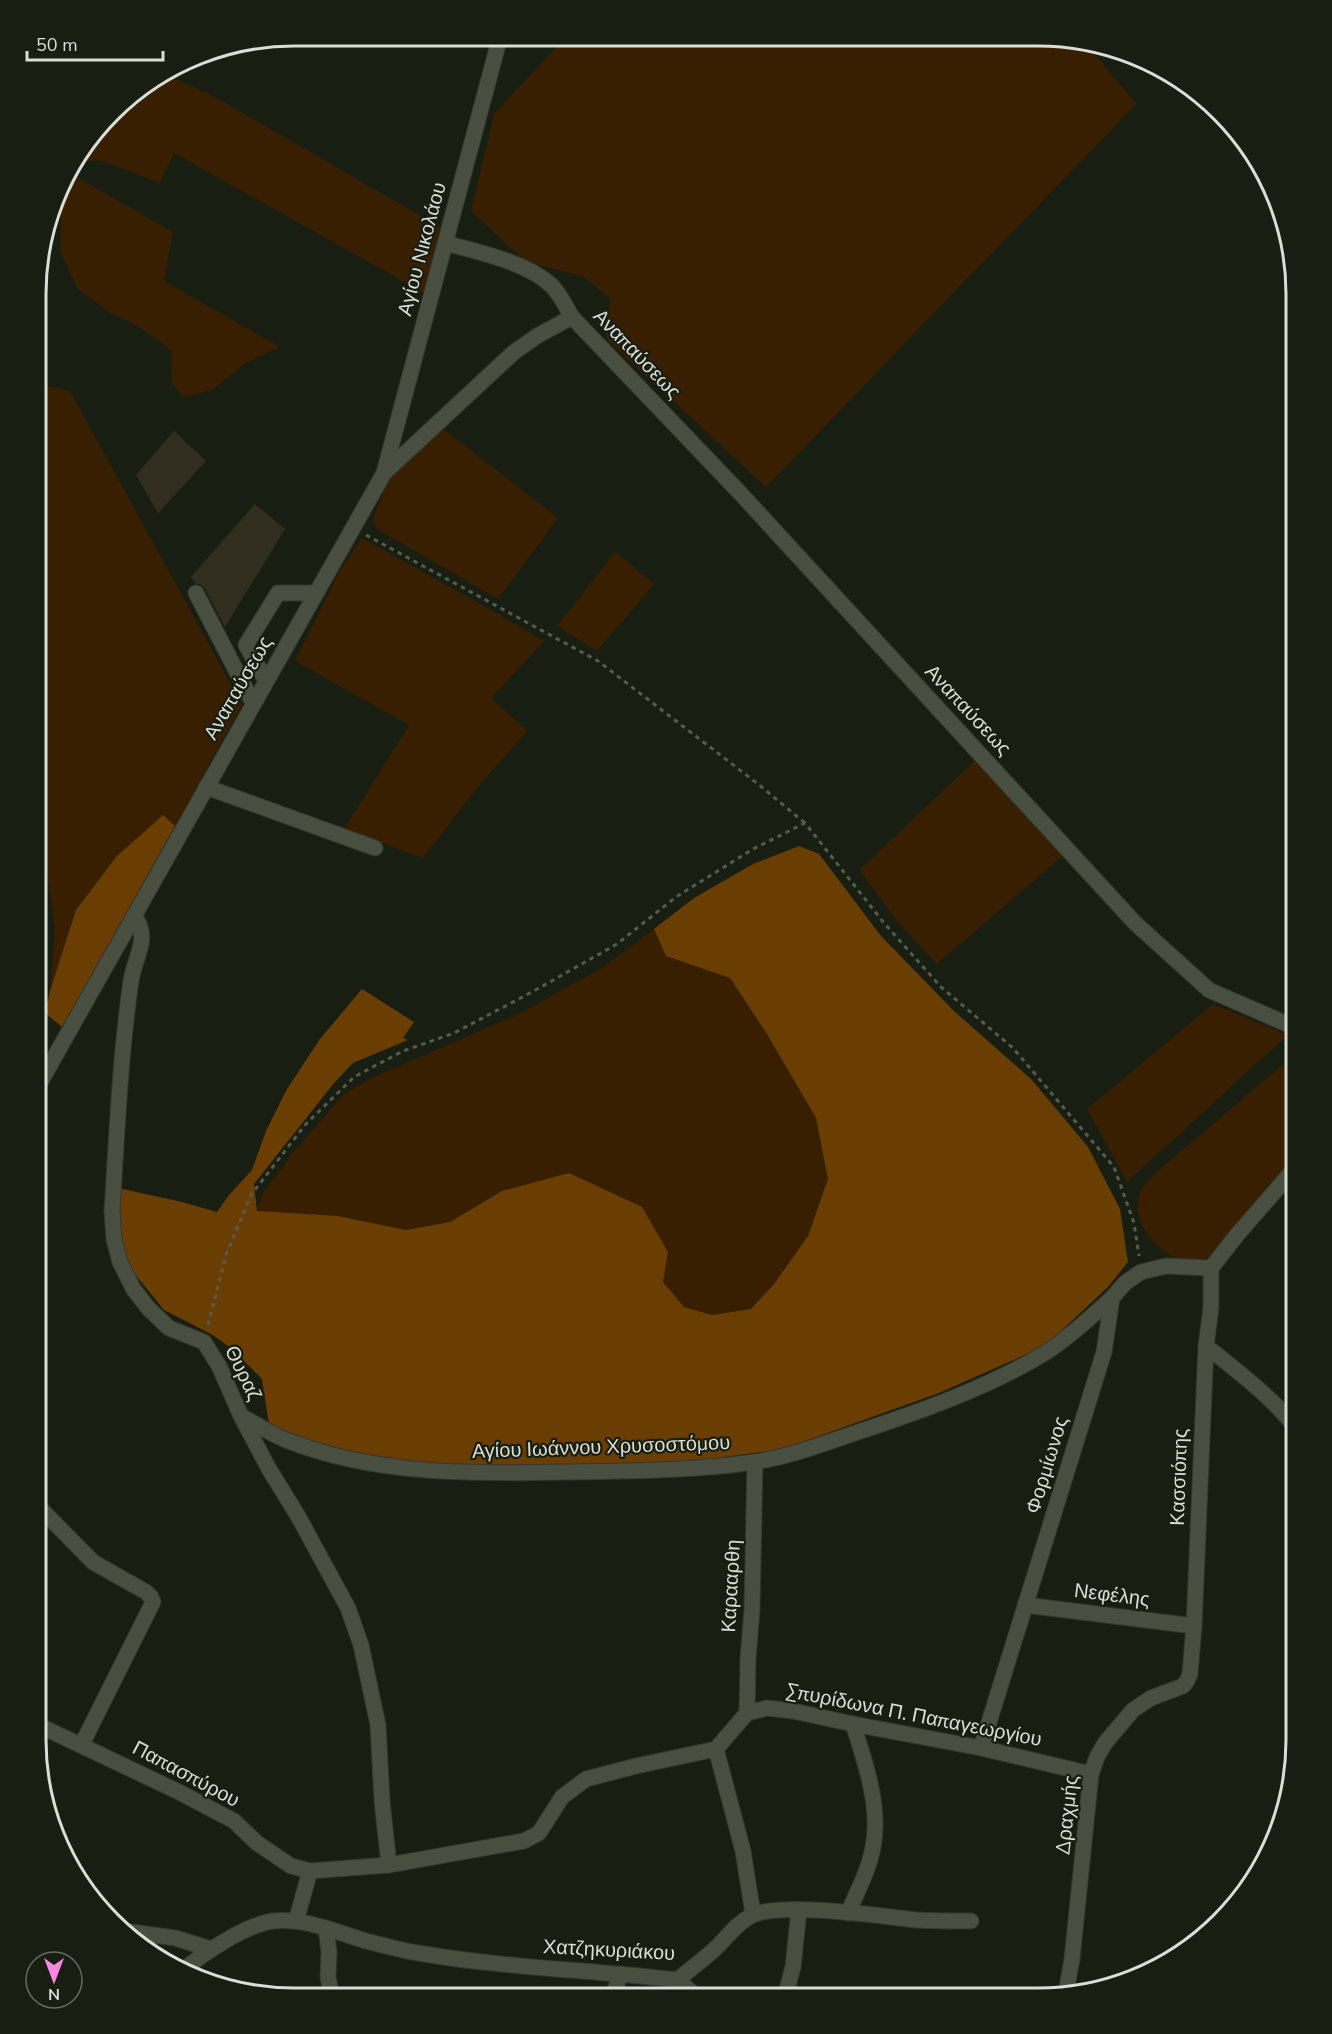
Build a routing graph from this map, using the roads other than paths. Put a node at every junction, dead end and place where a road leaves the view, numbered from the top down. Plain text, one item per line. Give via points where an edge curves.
1 (498, 46) edge
2 (445, 243) junction
3 (572, 317) junction
4 (384, 473) junction
5 (196, 593) dead end
6 (316, 593) junction
7 (266, 681) junction
8 (253, 703) junction
9 (206, 787) junction
10 (375, 848) dead end
11 (134, 915) junction
12 (1286, 1024) edge
13 (46, 1069) edge
14 (1286, 1179) edge
15 (1211, 1268) junction
16 (1112, 1298) junction
17 (1206, 1346) junction
18 (241, 1416) junction
19 (1286, 1416) edge
20 (755, 1462) junction
21 (46, 1514) edge
22 (1025, 1605) junction
23 (1194, 1626) junction
24 (1183, 1686) joint
25 (747, 1713) junction
26 (853, 1724) junction
27 (46, 1728) edge
28 (82, 1744) junction
29 (981, 1748) junction
30 (716, 1749) junction
31 (1091, 1774) junction
32 (389, 1865) junction
33 (310, 1871) junction
34 (799, 1910) junction
35 (848, 1912) junction
36 (753, 1914) junction
37 (296, 1921) junction
38 (971, 1921) dead end
39 (326, 1928) junction
40 (140, 1933) edge
41 (211, 1949) junction
42 (190, 1965) edge
43 (621, 1974) junction
44 (677, 1980) junction
45 (1067, 1985) edge
46 (330, 1988) edge
47 (616, 1988) edge
48 (687, 1988) edge
49 (788, 1988) edge

1 - 2 street, Αγίου Νικολάου
2 - 3 street via 501,259 541,277 554,287
2 - 4 street, Αγίου Νικολάου
3 - 4 street, Αναπαύσεως via 513,353
3 - 12 street, Αναπαύσεως via 741,494 1135,923 1209,990
4 - 6 street, Αναπαύσεως
5 - 8 street
6 - 7 street, Αναπαύσεως
6 - 7 street via 279,593 246,645
7 - 8 street, Αναπαύσεως
8 - 9 street, Αναπαύσεως
9 - 10 street
9 - 11 street, Αναπαύσεως
11 - 13 street, Αναπαύσεως
11 - 18 street, Θυραζ via 143,938 126,1015 112,1211 114,1239 134,1290 170,1328 204,1342
14 - 15 street
15 - 16 street via 1166,1266 1141,1272
15 - 17 street, Κασσιόπης
16 - 20 street, Αγίου Ιωάννου Χρυσοστόμου via 1046,1353 978,1386 868,1429
16 - 22 street, Φορμίωνος via 1104,1352
17 - 19 street
17 - 23 street, Κασσιόπης
18 - 20 street, Αγίου Ιωάννου Χρυσοστόμου via 286,1440 359,1462 432,1471 689,1469
18 - 32 street, Θυραζ via 348,1608 361,1645 378,1725
20 - 25 street, Καρααρθη
21 - 28 street via 93,1562 152,1597 153,1602
22 - 23 street, Νεφέλης
22 - 29 street, Φορμίωνος
23 - 24 street, Κασσιόπης via 1190,1674
24 - 31 street, Δραχμής via 1151,1698 1133,1710 1105,1743
25 - 26 street, Σπυρίδωνα Π. Παπαγεωργίου via 767,1708
25 - 30 street
26 - 29 street, Σπυρίδωνα Π. Παπαγεωργίου
26 - 35 street via 874,1801 873,1846
27 - 28 street, Παπασπύρου
28 - 33 street, Παπασπύρου via 234,1821 257,1843 291,1866
29 - 31 street, Σπυρίδωνα Π. Παπαγεωργίου
30 - 32 street via 586,1779 562,1797 539,1833 524,1841
30 - 36 street via 743,1851
31 - 45 street, Δραχμής
32 - 33 street
33 - 37 street
34 - 35 street
34 - 36 street
34 - 49 street via 794,1966
35 - 38 street via 941,1922
36 - 44 street, Χατζηκυριάκου
37 - 39 street, Χατζηκυριάκου
37 - 41 street, Χατζηκυριάκου via 262,1923
39 - 43 street, Χατζηκυριάκου via 423,1954
39 - 46 street
40 - 41 street
41 - 42 street, Χατζηκυριάκου
43 - 44 street, Χατζηκυριάκου
43 - 47 street
44 - 48 street

